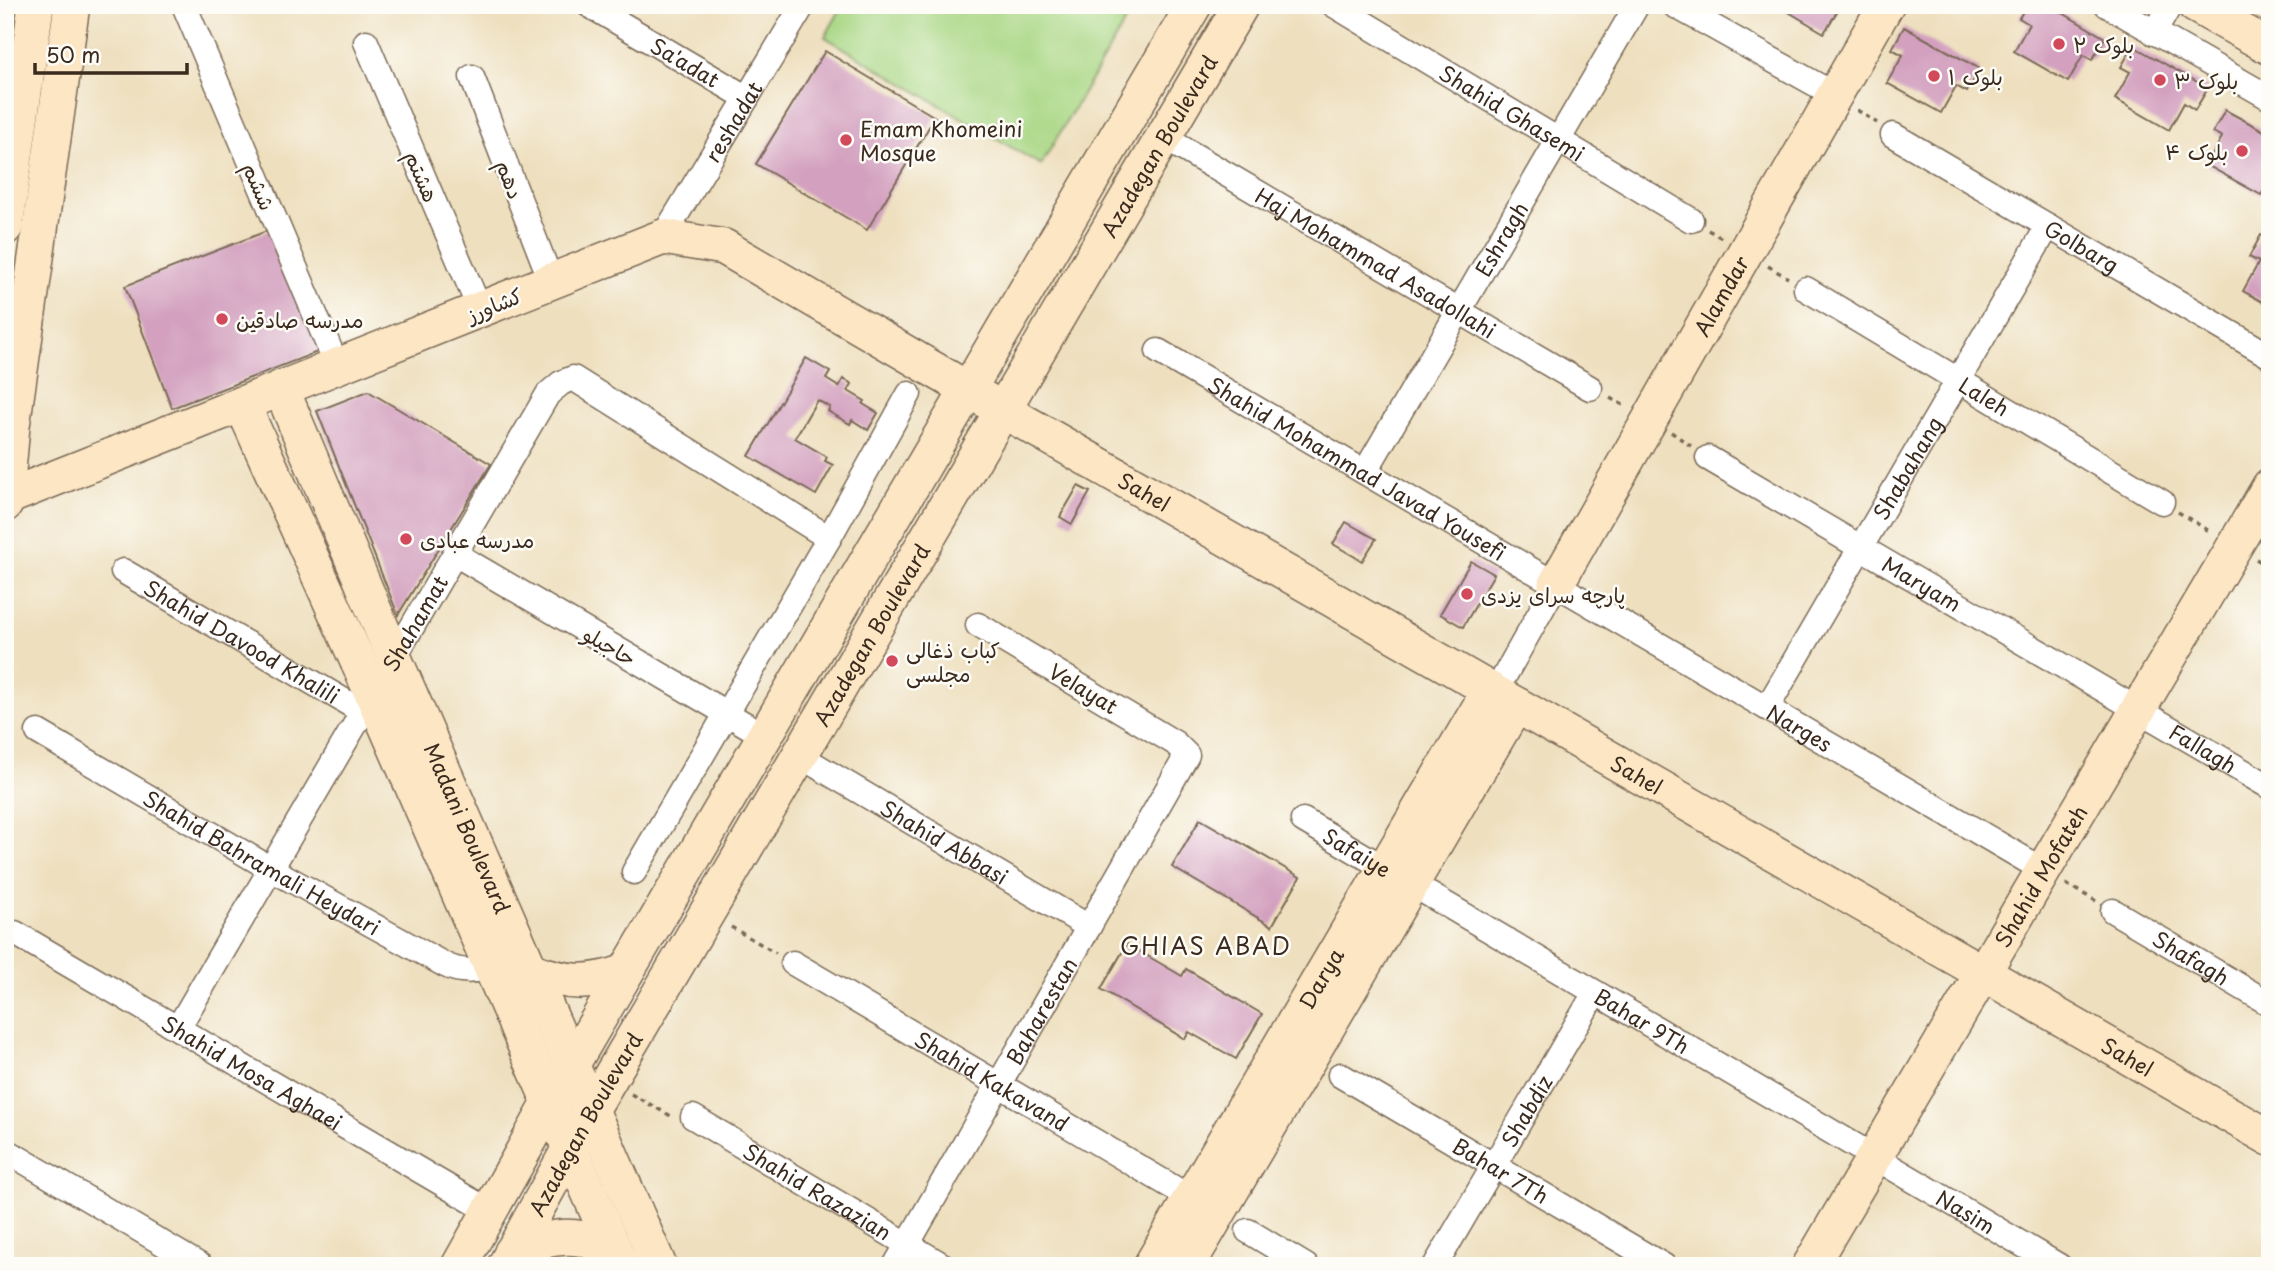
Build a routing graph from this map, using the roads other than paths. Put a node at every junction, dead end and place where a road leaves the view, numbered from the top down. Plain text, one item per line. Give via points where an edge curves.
1 (36, 5) edge
2 (72, 5) edge
3 (184, 5) edge
4 (589, 5) edge
5 (803, 5) edge
6 (1194, 5) edge
7 (1241, 5) edge
8 (1334, 5) edge
9 (1637, 5) edge
10 (1674, 5) edge
11 (1886, 5) edge
12 (2107, 5) edge
13 (2170, 5) edge
14 (2195, 5) edge
15 (2154, 33) junction
16 (366, 42) dead end
17 (2270, 47) edge
18 (472, 77) dead end
19 (1835, 95) junction
20 (747, 98) junction
21 (2270, 98) edge
22 (13, 109) edge
23 (1893, 135) road end
24 (1163, 137) junction
25 (1559, 140) junction
26 (1691, 220) dead end
27 (2048, 226) junction
28 (5, 227) edge
29 (663, 237) junction
30 (551, 281) junction
31 (1806, 289) dead end
32 (480, 310) junction
33 (1459, 311) junction
34 (1158, 351) dead end
35 (2270, 356) edge
36 (337, 366) junction
37 (1958, 380) junction
38 (281, 388) junction
39 (1590, 388) dead end
40 (968, 390) junction
41 (909, 394) dead end
42 (242, 404) junction
43 (1003, 410) junction
44 (1708, 458) dead end
45 (1365, 472) junction
46 (2270, 486) edge
47 (6, 500) edge
48 (2162, 502) dead end
49 (829, 538) junction
50 (1861, 547) junction
51 (454, 554) junction
52 (123, 571) dead end
53 (1556, 584) junction
54 (978, 625) dead end
55 (394, 658) junction
56 (1504, 690) junction
57 (368, 703) junction
58 (1767, 708) junction
59 (2138, 710) junction
60 (727, 713) junction
61 (38, 732) dead end
62 (765, 736) junction
63 (1187, 755) joint
64 (800, 756) junction
65 (2270, 787) edge
66 (1303, 820) dead end
67 (271, 869) junction
68 (2043, 870) junction
69 (634, 872) dead end
70 (1398, 876) junction
71 (2113, 911) road end
72 (1088, 927) junction
73 (15, 933) dead end
74 (793, 963) road end
75 (492, 968) junction
76 (530, 970) junction
77 (626, 972) junction
78 (1983, 973) junction
79 (1595, 993) junction
80 (2270, 1004) edge
81 (178, 1028) junction
82 (1296, 1049) junction
83 (572, 1065) junction
84 (1340, 1075) dead end
85 (999, 1084) junction
86 (600, 1095) junction
87 (550, 1102) junction
88 (693, 1117) road end
89 (2270, 1138) edge
90 (570, 1148) junction
91 (5, 1150) edge
92 (1874, 1158) junction
93 (1494, 1166) junction
94 (1191, 1198) junction
95 (489, 1211) junction
96 (1248, 1231) dead end
97 (908, 1244) junction
98 (509, 1259) edge
99 (620, 1263) edge
100 (201, 1266) edge
101 (459, 1266) edge
102 (659, 1266) edge
103 (895, 1266) edge
104 (944, 1266) edge
105 (1152, 1266) edge
106 (1186, 1266) edge
107 (1306, 1266) edge
108 (1435, 1266) edge
109 (1664, 1266) edge
110 (1810, 1266) edge
111 (2059, 1266) edge

1 - 22 street
2 - 47 street via 12,426
3 - 36 street, ششم
4 - 20 street, Sa'adat
5 - 20 street, reshadat
6 - 40 street, Azadegan Boulevard
7 - 24 street, Azadegan Boulevard
8 - 25 street, Shahid Ghasemi
9 - 25 street, Eshragh
10 - 19 street
11 - 19 street, Alamdar
12 - 15 street
13 - 15 street
14 - 17 street
15 - 21 street
16 - 32 street, هشتم
18 - 30 street, دهم
19 - 53 street, Alamdar
20 - 29 street, reshadat
22 - 28 street
23 - 27 street, Golbarg
24 - 33 street, Haj Mohammad Asadollahi
24 - 43 street, Azadegan Boulevard
25 - 26 street, Shahid Ghasemi
25 - 33 street, Eshragh
27 - 35 street, Golbarg
27 - 37 street, Shabahang
29 - 30 street, کشاورز
29 - 40 street via 724,247
30 - 32 street, کشاورز
31 - 37 street, Laleh
32 - 36 street, کشاورز
33 - 39 street, Haj Mohammad Asadollahi
33 - 45 street, Eshragh
34 - 45 street, Shahid Mohammad Javad Yousefi
36 - 38 street, کشاورز
37 - 48 street, Laleh
37 - 50 street, Shabahang
38 - 42 street, کشاورز
38 - 55 street, Madani Boulevard
40 - 43 street, Sahel
40 - 62 street, Azadegan Boulevard
41 - 49 street
42 - 47 street, کشاورز
42 - 57 street, Madani Boulevard
43 - 56 street, Sahel
43 - 64 street, Azadegan Boulevard
44 - 50 street, Maryam
45 - 53 street, Shahid Mohammad Javad Yousefi
46 - 59 street, Shahid Mofateh
49 - 51 street, Shahamat via 573,378 548,394
49 - 60 street
50 - 58 street, Shabahang
50 - 59 street, Maryam
51 - 55 street, Shahamat
51 - 60 street, حاجیلو
52 - 57 street, Shahid Davood Khalili
53 - 56 street
53 - 58 street, Narges
54 - 63 street, Velayat via 1175,743
55 - 57 street, Shahamat
55 - 76 street, Madani Boulevard
56 - 70 street, Darya
56 - 78 street, Sahel
57 - 67 street, Shahamat
57 - 75 street, Madani Boulevard
58 - 68 street, Narges
59 - 65 street, Fallagh
59 - 68 street, Shahid Mofateh
60 - 62 street, حاجیلو
60 - 69 street
61 - 67 street, Shahid Bahramali Heydari
62 - 77 street, Azadegan Boulevard
63 - 72 street, Baharestan
64 - 72 street, Shahid Abbasi
64 - 86 street, Azadegan Boulevard
66 - 70 street, Safaiye
67 - 75 street, Shahid Bahramali Heydari via 457,971
67 - 81 street, Shahamat
68 - 78 street, Shahid Mofateh
70 - 79 street, Bahar 9Th
70 - 82 street, Darya
71 - 80 street, Shafagh
72 - 85 street, Baharestan
73 - 81 street, Shahid Mosa Aghaei
74 - 85 street, Shahid Kakavand
75 - 87 street, Madani Boulevard
76 - 77 street via 578,983
76 - 83 street, Madani Boulevard
77 - 83 street, Azadegan Boulevard
78 - 89 street, Sahel
78 - 92 street, Shahid Mofateh
79 - 92 street, Bahar 9Th
79 - 93 street, Shabdiz
81 - 95 street, Shahid Mosa Aghaei
82 - 94 street, Darya
82 - 106 street, Darya
83 - 86 street, Madani Boulevard
83 - 87 street, Azadegan Boulevard
84 - 93 street, Bahar 7Th
85 - 94 street, Shahid Kakavand
85 - 97 street, Baharestan
86 - 90 street, Azadegan Boulevard
86 - 102 street, Madani Boulevard
87 - 90 street, Madani Boulevard
87 - 95 street, Azadegan Boulevard
88 - 97 street, Shahid Razazian
90 - 98 street, Azadegan Boulevard
90 - 99 street, Madani Boulevard
91 - 100 street
92 - 110 street, Shahid Mofateh
92 - 111 street, Nasim
93 - 108 street, Shabdiz
93 - 109 street, Bahar 7Th
94 - 105 street, Darya
95 - 101 street, Azadegan Boulevard
96 - 107 street
97 - 103 street, Baharestan
97 - 104 street, Shahid Razazian
98 - 99 street via 550,1238 569,1237 606,1247

